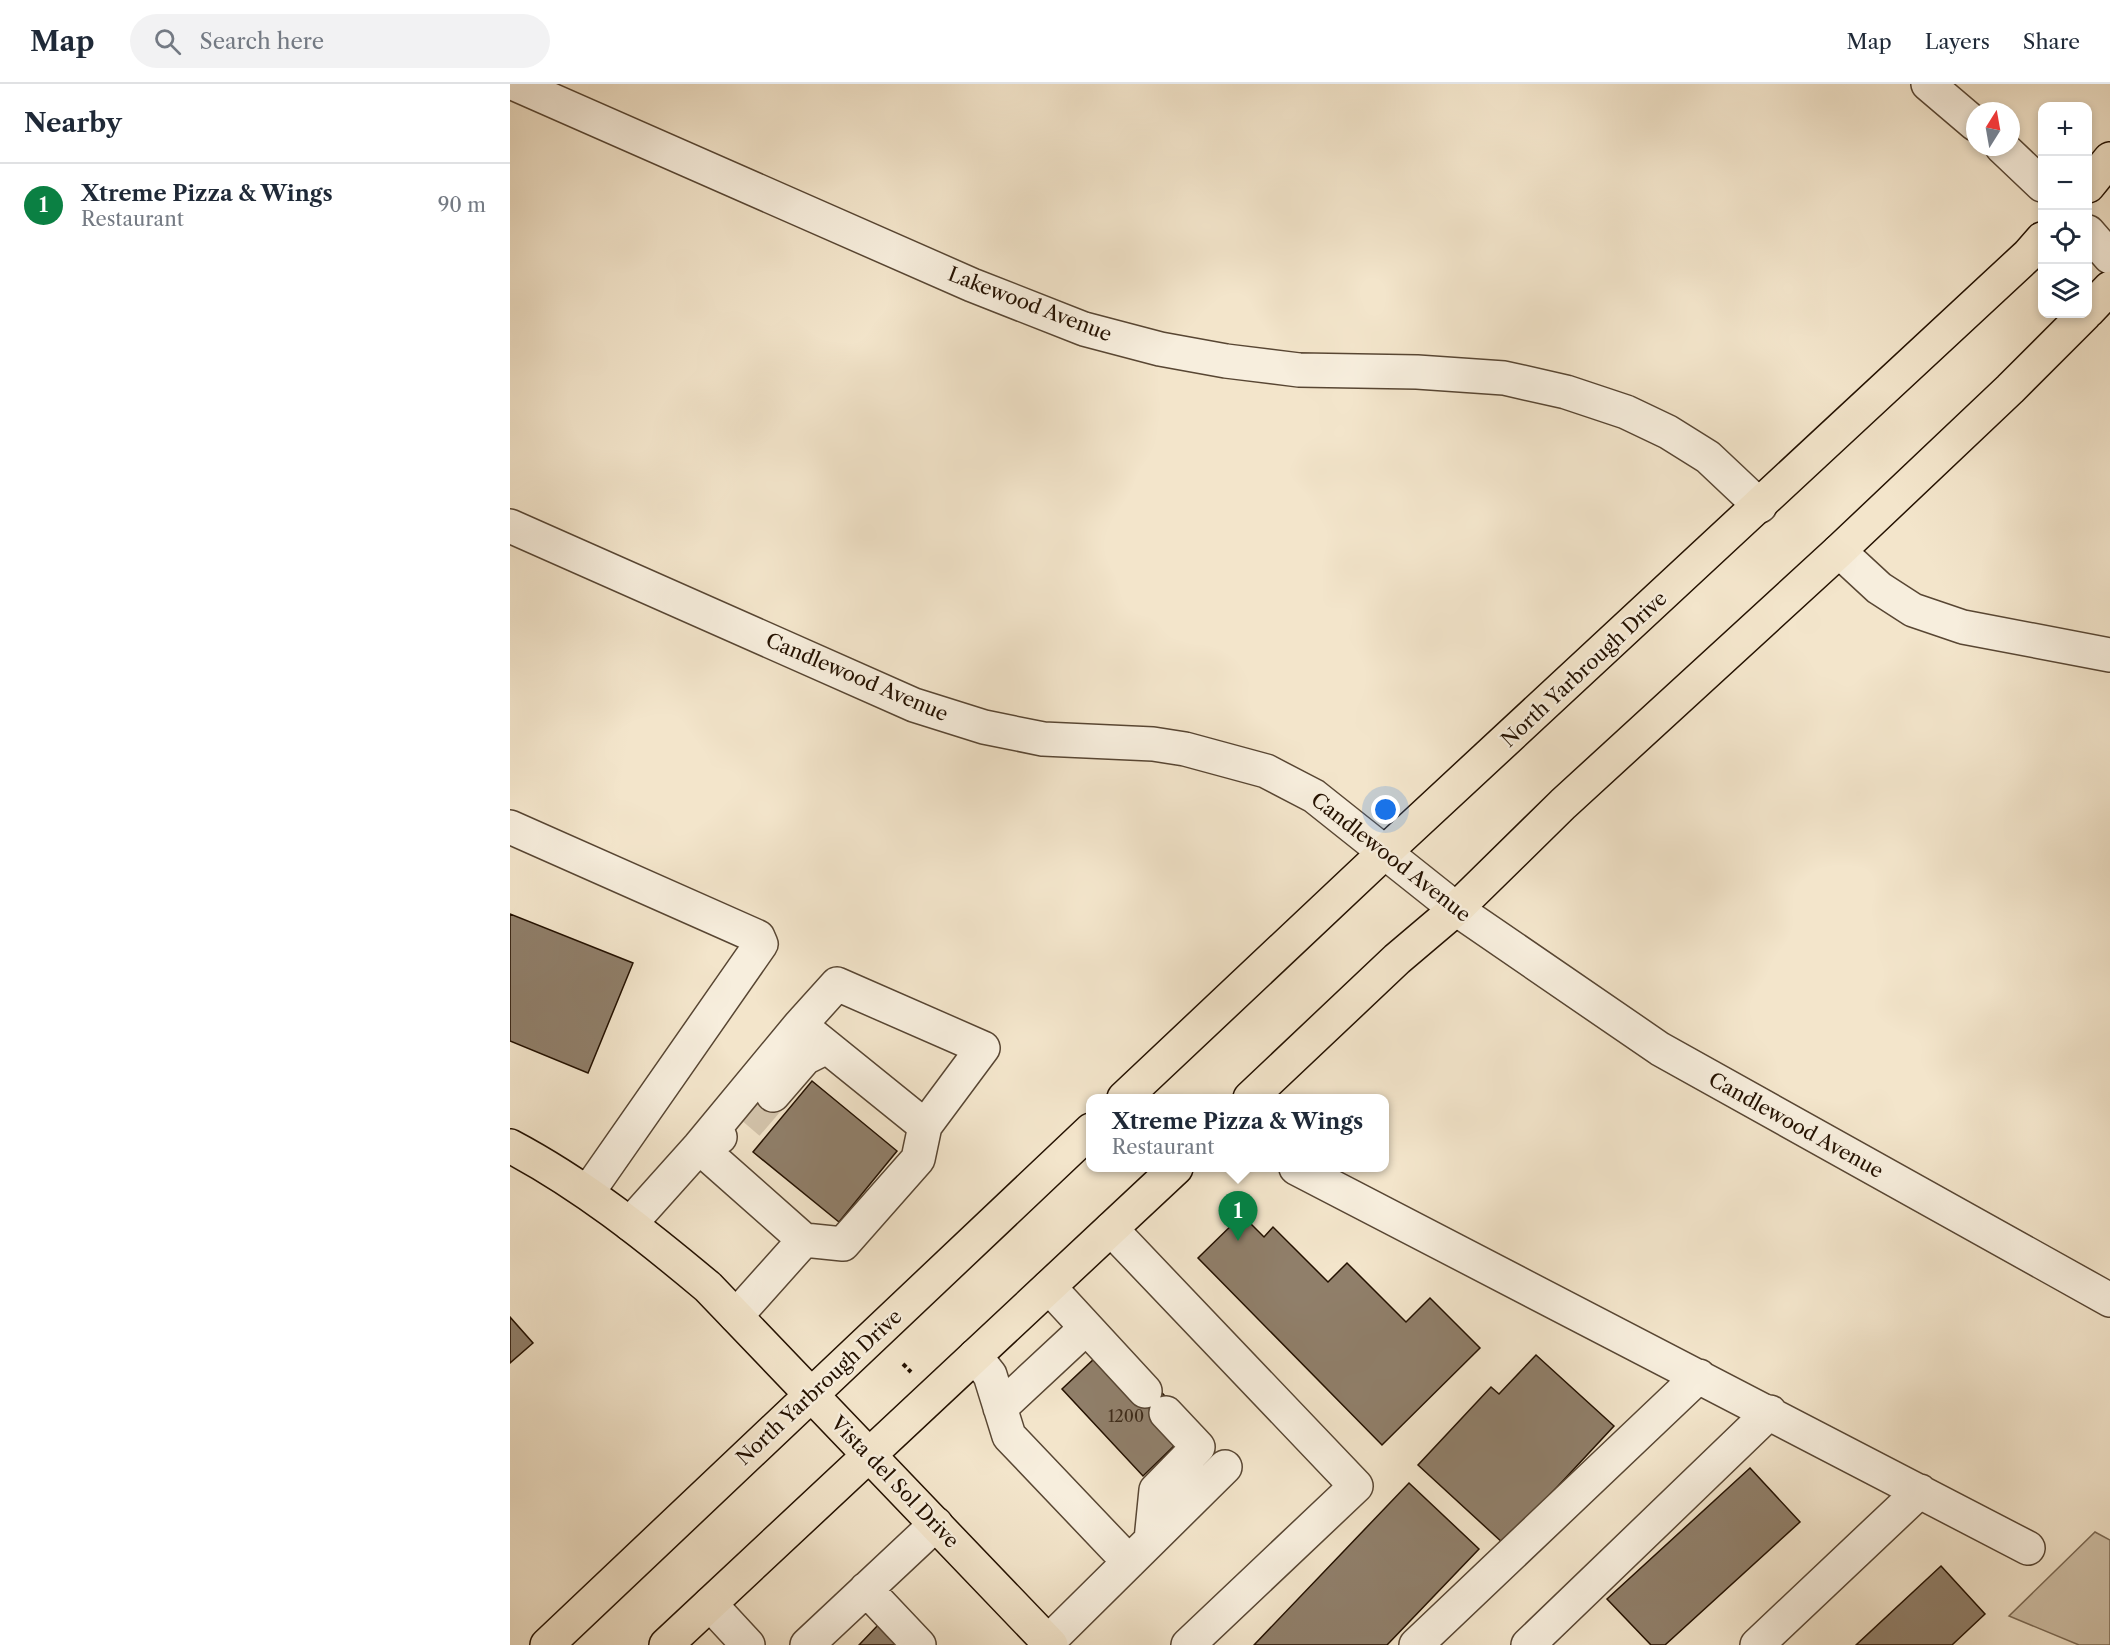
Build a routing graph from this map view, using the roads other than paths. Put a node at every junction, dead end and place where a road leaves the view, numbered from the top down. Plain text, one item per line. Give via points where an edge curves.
1 (515, 84) edge
2 (1928, 84) edge
3 (1966, 116) edge
4 (2012, 156) edge
5 (2110, 159) edge
6 (2038, 180) edge
7 (2092, 181) edge
8 (2092, 237) edge
9 (2038, 244) edge
10 (2110, 257) edge
11 (2110, 288) edge
12 (2092, 306) edge
13 (2080, 318) edge
14 (1760, 506) junction
15 (510, 526) edge
16 (1839, 550) junction
17 (2110, 655) edge
18 (510, 827) edge
19 (1384, 853) junction
20 (1456, 909) junction
21 (800, 1025) junction
22 (827, 1047) junction
23 (1128, 1094) edge
24 (1254, 1094) edge
25 (773, 1095) tunnel mouth
26 (747, 1125) tunnel mouth
27 (925, 1126) junction
28 (1086, 1135) edge
29 (510, 1146) edge
30 (699, 1147) junction
31 (1171, 1172) edge
32 (1306, 1172) edge
33 (588, 1192) junction
34 (630, 1224) junction
35 (1111, 1229) junction
36 (804, 1240) junction
37 (1048, 1287) junction
38 (2110, 1300) edge
39 (736, 1316) junction
40 (1086, 1328) junction
41 (975, 1356) junction
42 (1699, 1376) junction
43 (811, 1394) junction
44 (1000, 1407) junction
45 (1770, 1412) junction
46 (870, 1454) junction
47 (1225, 1467) dead end
48 (1920, 1491) junction
49 (936, 1524) junction
50 (2028, 1548) dead end
51 (1140, 1551) junction
52 (866, 1589) junction
53 (710, 1604) junction
54 (1050, 1643) edge
55 (547, 1645) edge
56 (666, 1645) edge
57 (748, 1645) edge
58 (807, 1645) edge
59 (919, 1645) edge
60 (1188, 1645) edge
61 (1416, 1645) edge
62 (1528, 1645) edge
63 (1757, 1645) edge

1 - 14 street, Lakewood Avenue via 972,285 1084,329 1226,361 1299,370 1504,378 1566,392 1626,412 1668,432 1708,457
2 - 3 street
4 - 6 street
5 - 7 main road
8 - 10 street
9 - 14 main road, North Yarbrough Drive
11 - 12 main road
13 - 16 main road
14 - 19 main road, North Yarbrough Drive
15 - 19 street, Candlewood Avenue via 914,705 984,727 1043,739 1154,744 1266,771 1314,796
16 - 17 street via 1879,588 1913,610 1963,627
16 - 20 main road via 1563,804
18 - 33 street via 758,937 761,944
19 - 20 street, Candlewood Avenue
19 - 23 main road, North Yarbrough Drive
20 - 24 main road via 1397,959
20 - 38 street, Candlewood Avenue via 1660,1049
21 - 22 street
21 - 27 street via 837,984 983,1048
21 - 30 street
22 - 25 street via 805,1058
22 - 27 street
26 - 30 street
27 - 36 street via 918,1159 843,1244
28 - 43 main road, North Yarbrough Drive
29 - 33 main road, Vista del Sol Drive
30 - 34 street
30 - 36 street
31 - 35 main road
32 - 42 street
33 - 34 main road, Vista del Sol Drive
34 - 39 main road, Vista del Sol Drive via 708,1287
35 - 37 main road
35 - 60 street via 1356,1486
36 - 39 street
37 - 40 street
37 - 41 main road
39 - 43 main road, Vista del Sol Drive
40 - 44 street
40 - 51 street via 1198,1447 1156,1490
41 - 44 street via 990,1375
41 - 46 main road
42 - 45 street
42 - 61 street
43 - 46 main road, Vista del Sol Drive
43 - 55 main road, North Yarbrough Drive
44 - 51 street via 1009,1436
45 - 48 street
45 - 62 street
46 - 49 main road, Vista del Sol Drive
46 - 53 main road
47 - 51 street
48 - 50 street
48 - 63 street
49 - 52 street
49 - 54 main road, Vista del Sol Drive
51 - 54 street
52 - 58 street
52 - 59 street
53 - 56 main road
53 - 57 street

